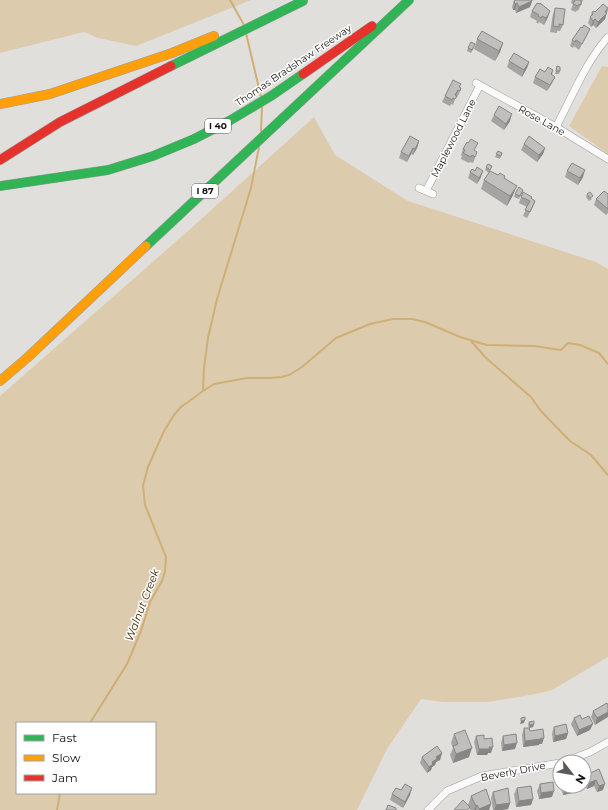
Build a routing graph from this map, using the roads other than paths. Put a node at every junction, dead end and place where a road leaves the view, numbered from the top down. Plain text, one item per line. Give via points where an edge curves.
1 (304, 0) edge
2 (409, 0) edge
3 (608, 37) edge
4 (478, 84) joint
5 (0, 104) edge
6 (556, 127) junction
7 (608, 159) edge
8 (0, 160) edge
9 (0, 186) edge
10 (426, 191) dead end
11 (0, 381) edge
12 (608, 742) edge
13 (585, 754) edge
14 (552, 764) edge
15 (428, 810) edge

1 - 5 highway via 172,53 50,94
1 - 8 highway via 60,122
2 - 9 highway, Thomas Bradshaw Freeway / I 40 via 271,96 194,139 153,156 108,170
2 - 11 highway, I 87
3 - 6 street via 590,61
4 - 6 street, Rose Lane
4 - 10 street, Maplewood Lane
6 - 7 street, Rose Lane
12 - 13 street
14 - 15 street, Beverly Drive via 482,776 447,791

